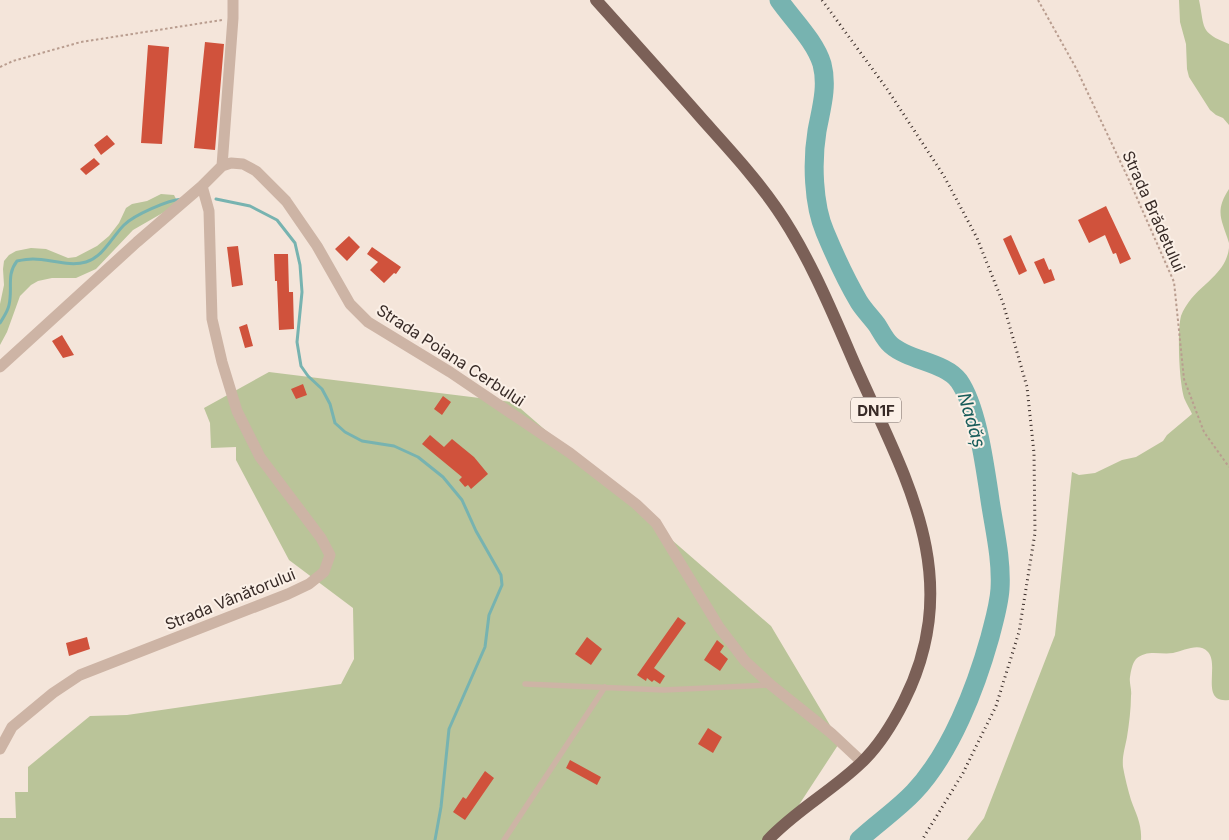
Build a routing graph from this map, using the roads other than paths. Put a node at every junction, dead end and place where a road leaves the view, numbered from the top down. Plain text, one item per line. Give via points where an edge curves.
1 (233, 0) edge
2 (596, 0) edge
3 (222, 166) junction
4 (202, 186) junction
5 (0, 367) edge
6 (525, 684) dead end
7 (771, 685) junction
8 (605, 687) junction
9 (0, 749) edge
10 (862, 762) junction
11 (504, 840) edge
12 (768, 840) edge

1 - 3 street
2 - 10 main road, DN1F via 744,166 777,209 818,283 912,494 928,560 930,588 926,633 904,700 885,733
3 - 4 street
3 - 7 street, Strada Poiana Cerbului via 243,164 256,171 286,201 317,246 350,304 368,322 450,372 546,437 636,504 656,523 719,627 745,660
4 - 5 street
4 - 9 street, Strada Vânătorului via 209,211 212,319 237,411 260,457 322,538 330,555 324,572 288,594 80,675 12,727
6 - 8 lane
7 - 8 lane via 664,690
7 - 10 street, Strada Poiana Cerbului
8 - 11 lane
10 - 12 main road, DN1F

